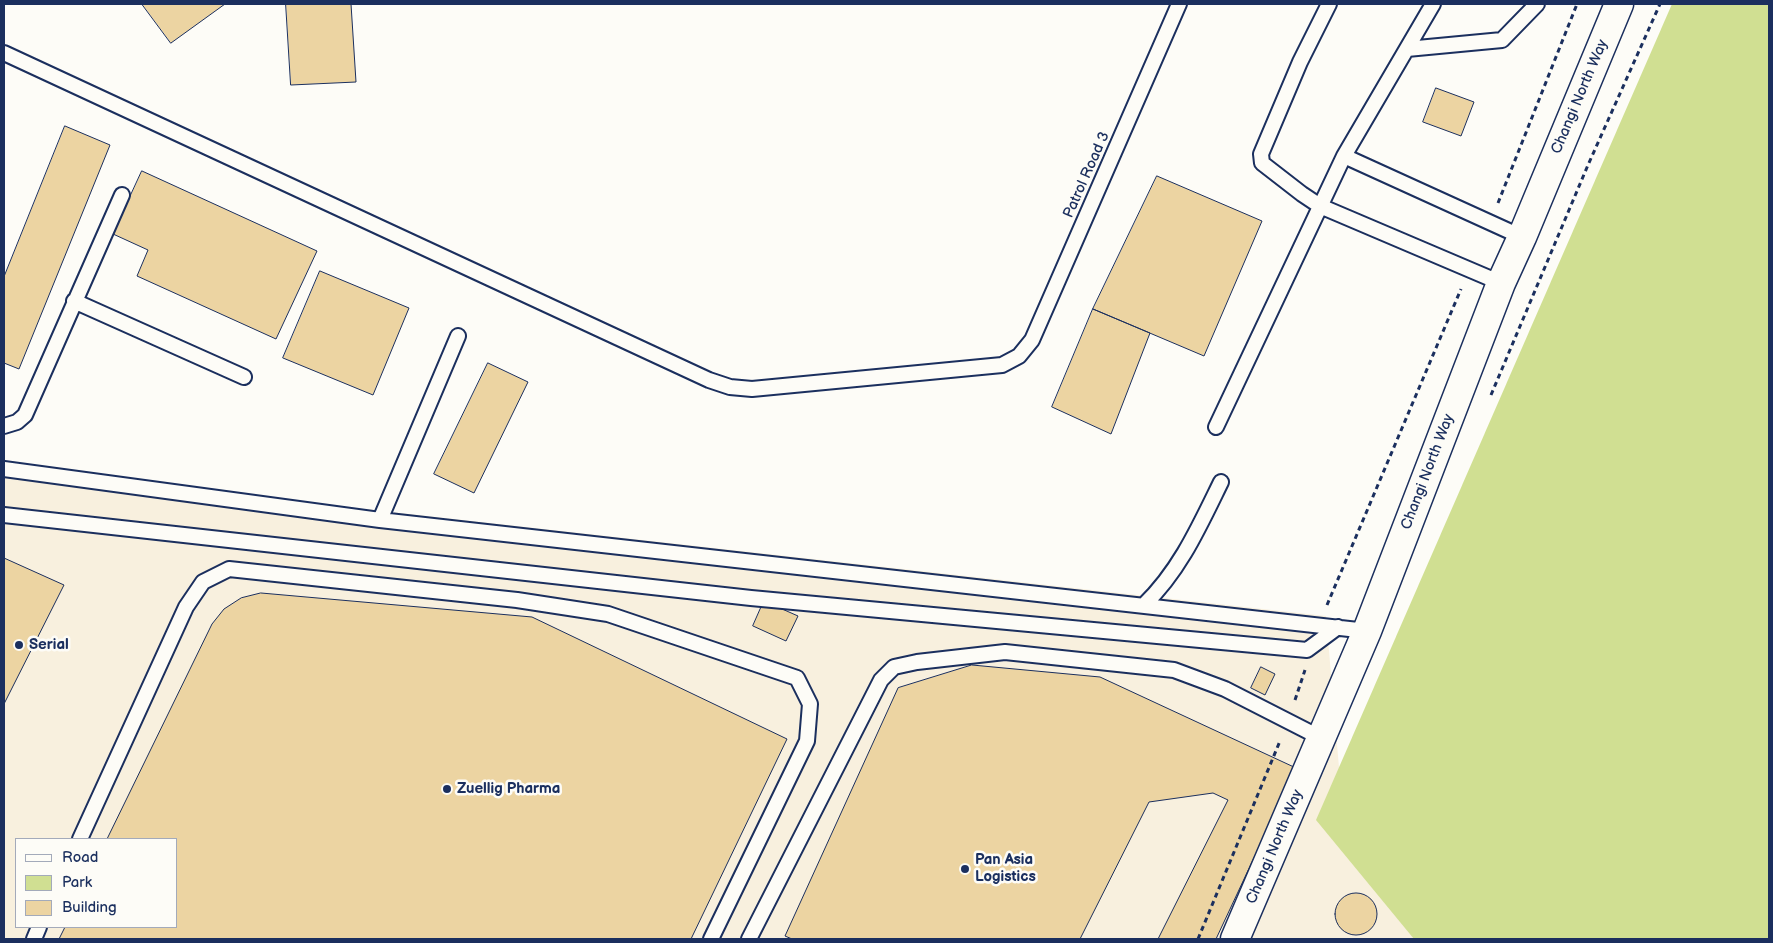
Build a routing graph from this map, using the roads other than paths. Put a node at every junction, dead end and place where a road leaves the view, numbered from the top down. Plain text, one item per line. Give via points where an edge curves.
1 (1179, 4) edge
2 (1329, 4) edge
3 (1433, 4) edge
4 (1537, 4) edge
5 (1619, 4) edge
6 (1407, 49) junction
7 (4, 53) edge
8 (1344, 156) junction
9 (122, 195) dead end
10 (1320, 206) junction
11 (1522, 237) junction
12 (1501, 283) junction
13 (74, 301) junction
14 (458, 336) dead end
15 (244, 377) dead end
16 (4, 426) edge
17 (1216, 427) dead end
18 (4, 469) edge
19 (1221, 482) dead end
20 (4, 515) edge
21 (380, 520) junction
22 (1144, 605) junction
23 (1338, 627) junction
24 (1367, 631) junction
25 (1321, 738) junction
26 (80, 838) edge
27 (711, 939) edge
28 (749, 939) edge
29 (1235, 939) edge

1 - 7 lane, Patrol Road 3 via 1032,340 1019,356 1002,365 752,389 730,387 709,380
2 - 10 lane via 1300,62 1260,159
3 - 6 lane
4 - 6 lane via 1502,40
5 - 11 street, Changi North Way
6 - 8 lane
8 - 10 lane
8 - 11 lane
9 - 13 lane
10 - 12 lane
10 - 17 lane
11 - 12 street, Changi North Way
12 - 24 street, Changi North Way
13 - 15 lane
13 - 16 lane via 25,415
14 - 21 lane
18 - 21 lane
19 - 22 lane via 1189,548
20 - 23 lane via 751,598 1307,650
21 - 22 lane
22 - 23 lane
23 - 24 lane
24 - 25 street, Changi North Way
25 - 28 lane via 1225,689 1174,670 1006,652 894,667 881,680
25 - 29 street, Changi North Way
26 - 27 lane via 186,607 203,582 230,569 516,600 608,614 797,678 810,704 807,741

